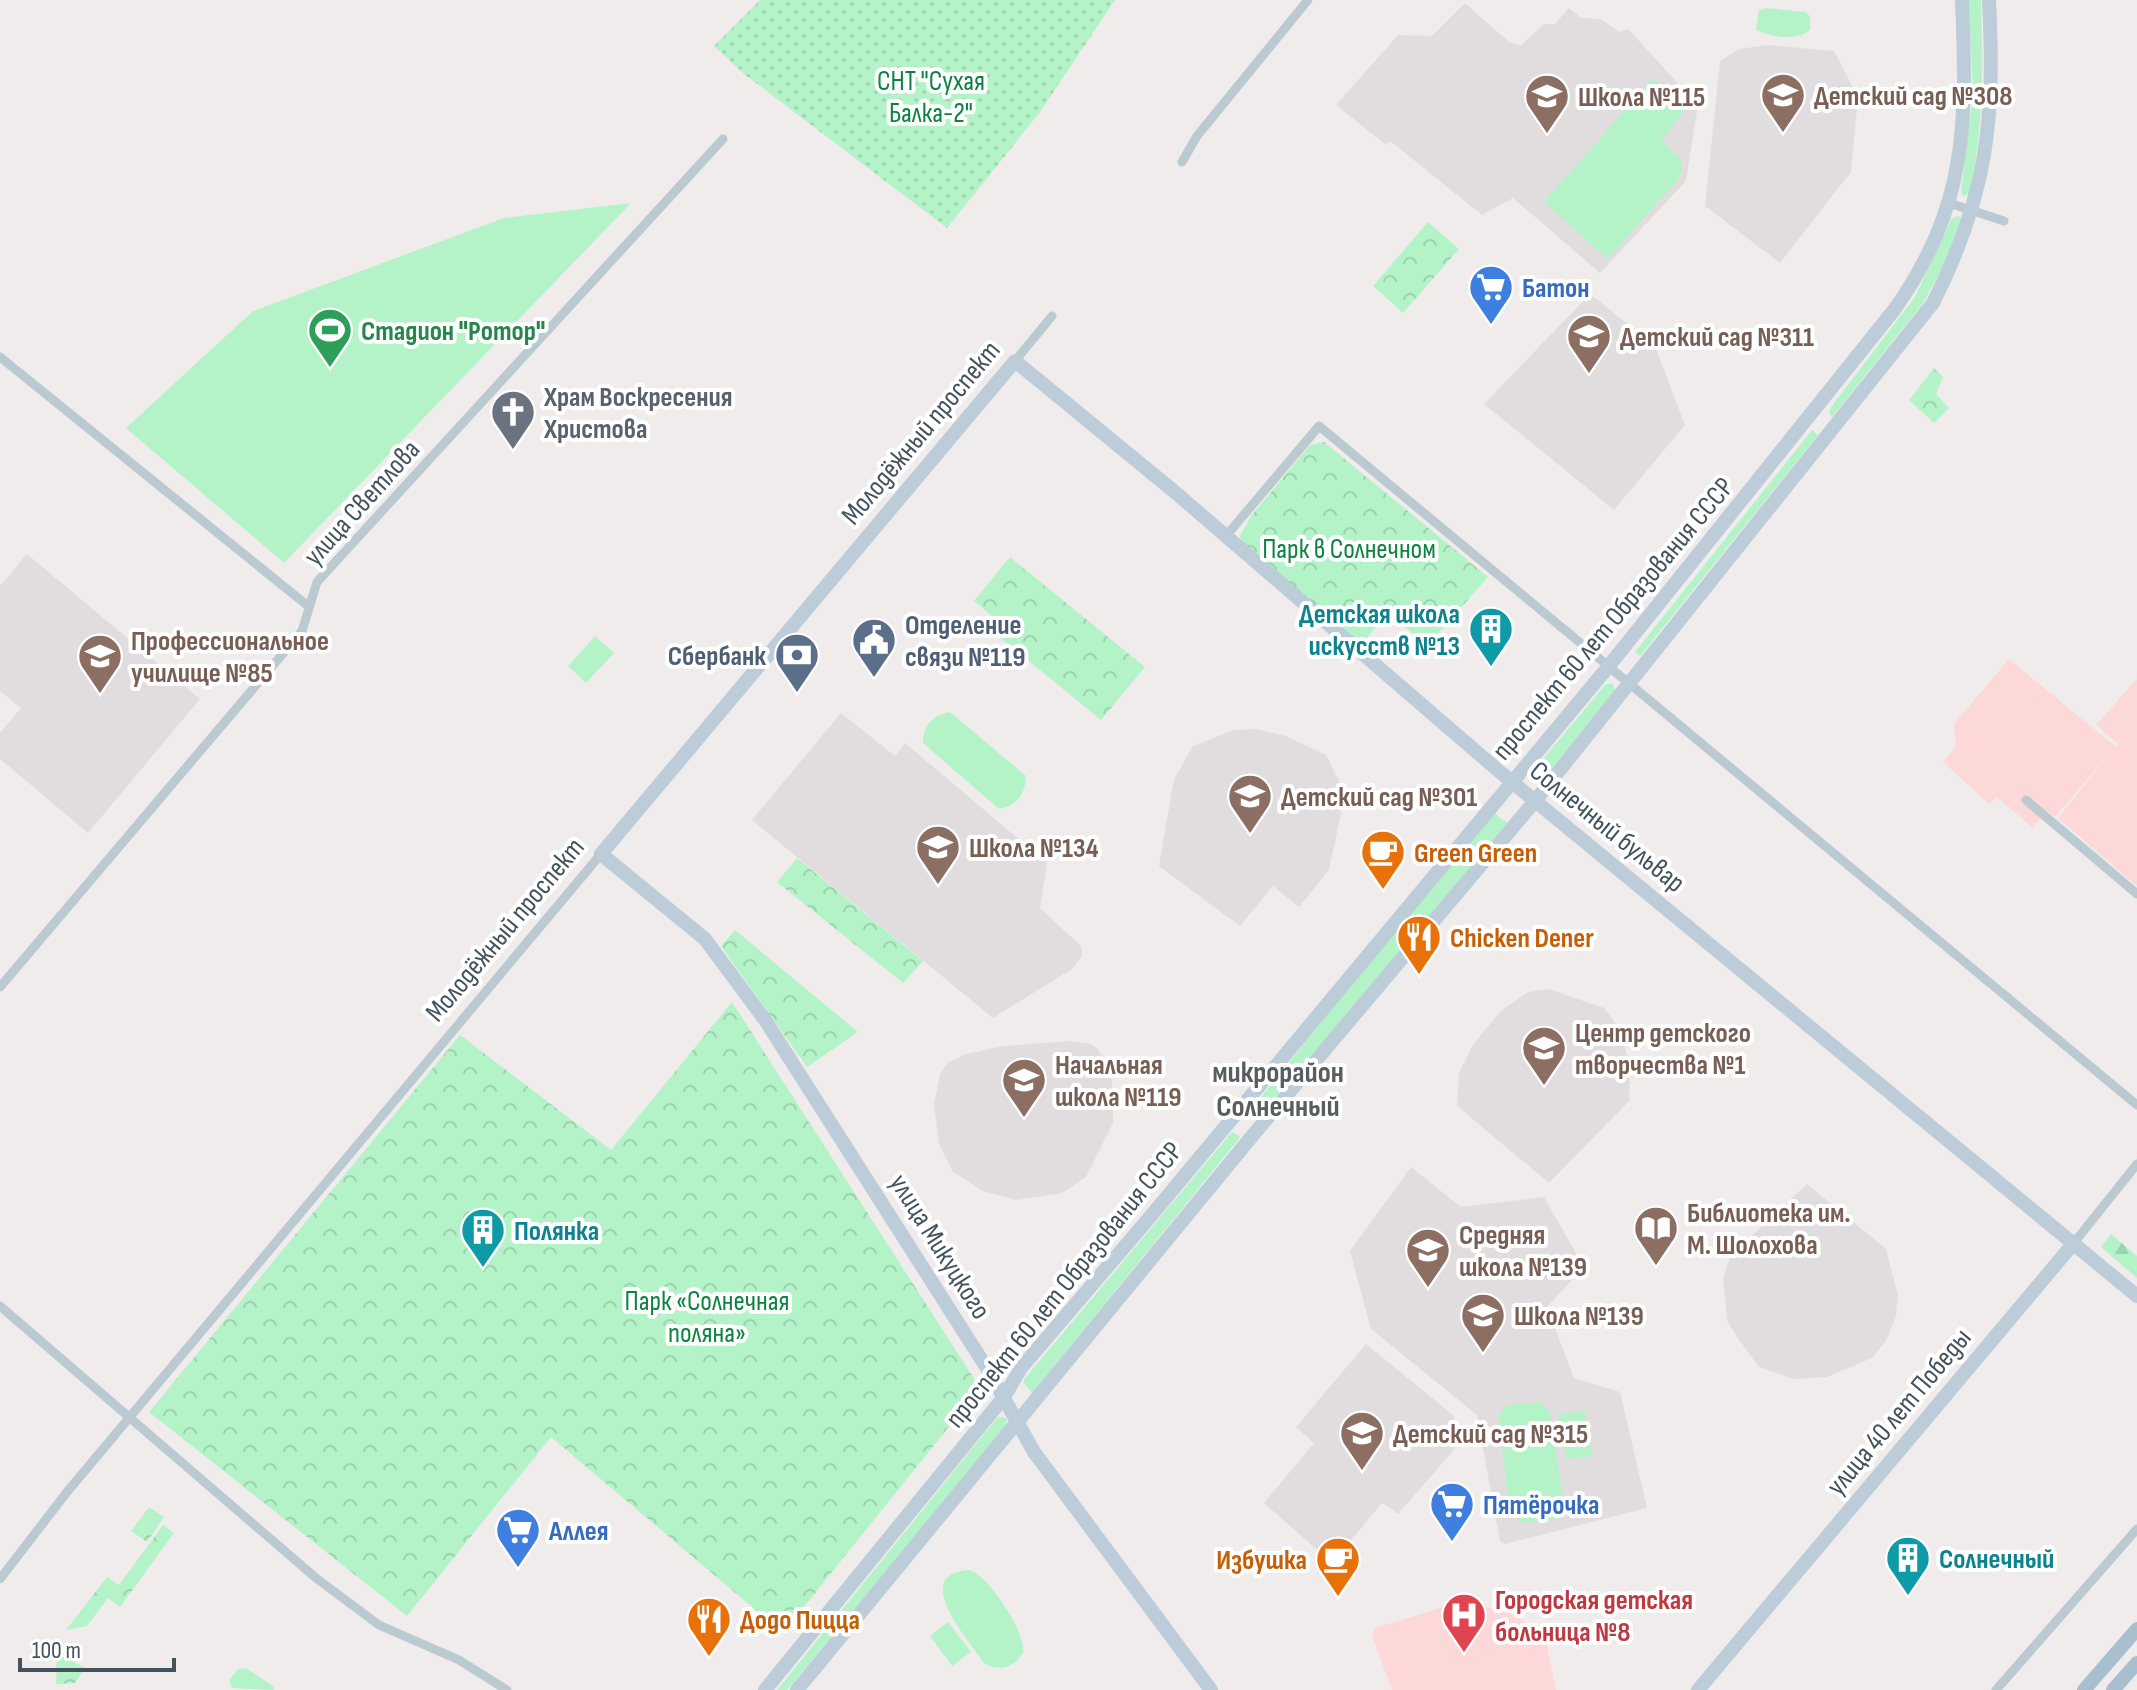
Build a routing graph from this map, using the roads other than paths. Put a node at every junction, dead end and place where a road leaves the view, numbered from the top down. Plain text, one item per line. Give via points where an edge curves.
1 (1308, 0) edge
2 (1962, 0) edge
3 (1989, 0) edge
4 (723, 139) dead end
5 (1182, 162) dead end
6 (1949, 203) junction
7 (1972, 213) junction
8 (2004, 221) dead end
9 (1052, 316) dead end
10 (0, 357) edge
11 (1015, 361) junction
12 (1814, 412) junction
13 (1832, 432) junction
14 (1226, 536) junction
15 (308, 606) junction
16 (1608, 667) junction
17 (1630, 684) junction
18 (1511, 781) junction
19 (2026, 800) dead end
20 (1535, 801) junction
21 (601, 854) junction
22 (2137, 894) edge
23 (0, 987) edge
24 (2137, 1105) edge
25 (1234, 1118) junction
26 (1253, 1135) junction
27 (2137, 1164) edge
28 (2073, 1244) junction
29 (2137, 1296) edge
30 (0, 1306) edge
31 (1004, 1397) junction
32 (129, 1418) junction
33 (1018, 1421) junction
34 (2137, 1529) edge
35 (0, 1579) edge
36 (2137, 1629) edge
37 (2137, 1663) edge
38 (507, 1690) edge
39 (765, 1690) edge
40 (797, 1690) edge
41 (1211, 1690) edge
42 (1698, 1690) edge
43 (1996, 1690) edge
44 (2084, 1690) edge
45 (2113, 1690) edge

1 - 5 street via 1197,136
2 - 6 main road, проспект 60 лет Образования СССР via 1965,84
3 - 7 main road, проспект 60 лет Образования СССР via 1991,99
4 - 15 street, улица Светлова via 317,582
6 - 7 street
6 - 12 main road, проспект 60 лет Образования СССР via 1919,275
7 - 8 street
7 - 13 main road, проспект 60 лет Образования СССР via 1960,251 1933,303
9 - 11 street, Молодёжный проспект
10 - 15 street
11 - 14 main road, Солнечный бульвар
11 - 21 main road, Молодёжный проспект
12 - 13 main road
12 - 16 main road, проспект 60 лет Образования СССР
13 - 17 main road, проспект 60 лет Образования СССР
14 - 16 street via 1319,426
14 - 18 main road, Солнечный бульвар
15 - 23 street, улица Светлова via 302,631
16 - 17 street
16 - 18 main road, проспект 60 лет Образования СССР
17 - 20 main road, проспект 60 лет Образования СССР
17 - 24 street
18 - 20 main road, Солнечный бульвар
18 - 25 main road, проспект 60 лет Образования СССР
19 - 22 street
20 - 26 main road, проспект 60 лет Образования СССР
20 - 28 main road, Солнечный бульвар
21 - 31 main road, улица Микуцкого via 716,952 805,1079
21 - 32 street, Молодёжный проспект
25 - 26 main road
25 - 31 main road, проспект 60 лет Образования СССР via 1021,1368
26 - 33 main road, проспект 60 лет Образования СССР
27 - 28 street, улица 40 лет Победы
28 - 29 main road, Солнечный бульвар
28 - 42 main road, улица 40 лет Победы
30 - 32 street
31 - 33 main road, улица Микуцкого
31 - 39 main road, проспект 60 лет Образования СССР
32 - 35 street, Молодёжный проспект
32 - 38 street via 379,1625 459,1660
33 - 40 main road, проспект 60 лет Образования СССР
33 - 41 main road, улица Микуцкого via 1068,1503
34 - 43 street
36 - 44 main road
37 - 45 main road

